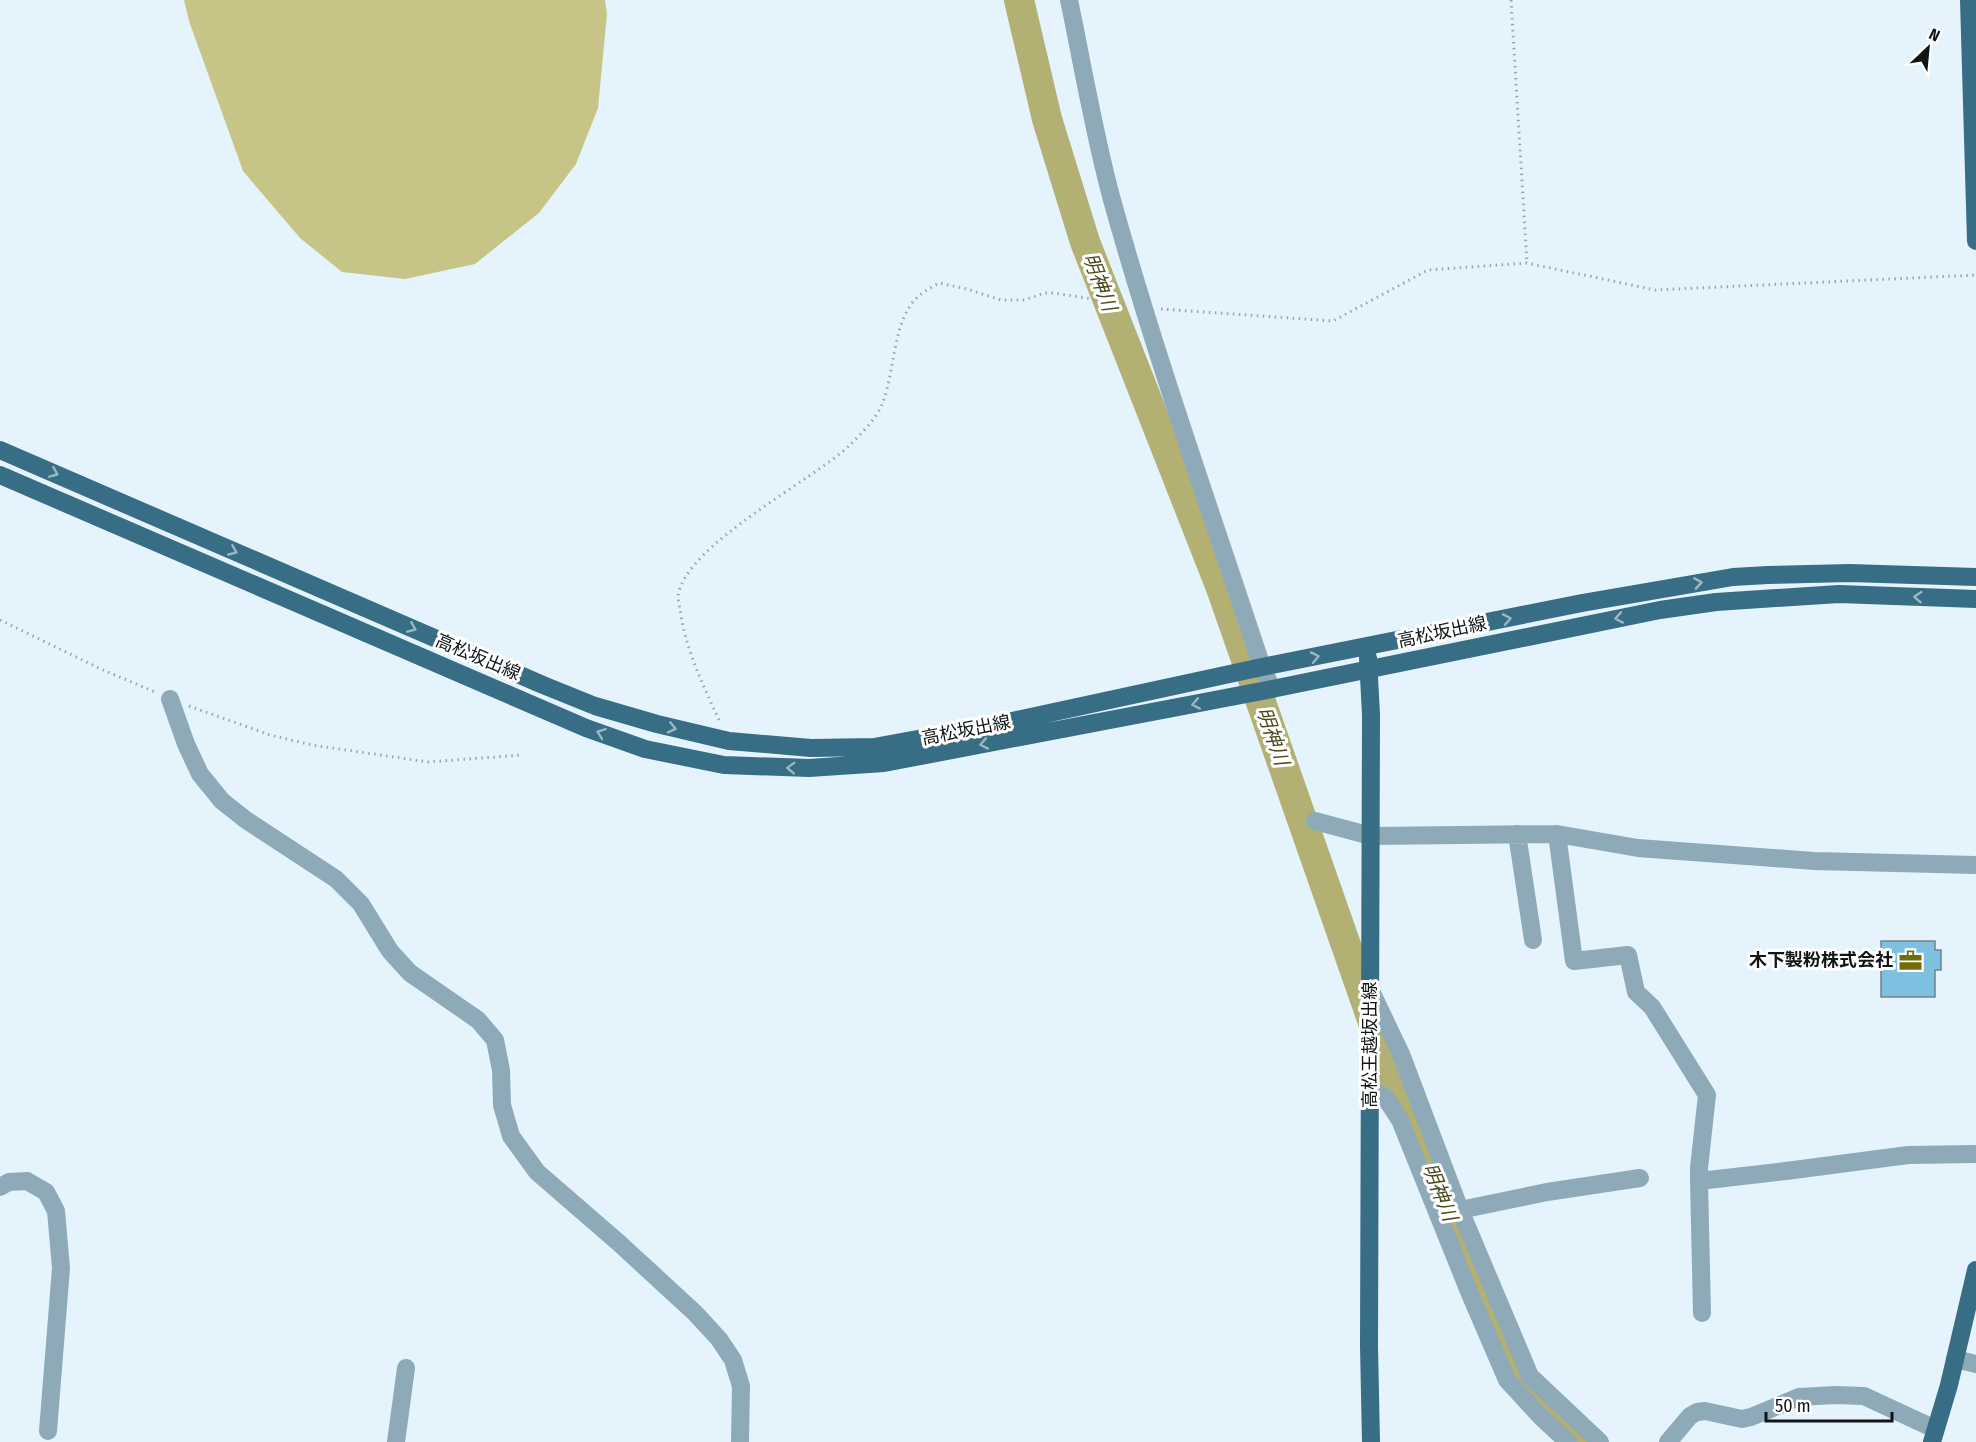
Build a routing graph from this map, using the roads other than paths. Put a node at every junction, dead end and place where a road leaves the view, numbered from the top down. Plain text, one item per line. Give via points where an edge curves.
1 (1969, 0) edge
2 (1071, 8) edge
3 (1976, 241) edge
4 (0, 450) edge
5 (0, 475) edge
6 (1976, 577) edge
7 (1976, 599) edge
8 (1367, 647) junction
9 (1255, 669) junction
10 (1369, 669) junction
11 (1263, 691) junction
12 (170, 699) road end
13 (1315, 821) dead end
14 (1516, 834) junction
15 (1557, 834) junction
16 (1371, 836) junction
17 (1976, 865) edge
18 (1526, 931) dead end
19 (1370, 989) junction
20 (1370, 1089) junction
21 (1976, 1154) edge
22 (1640, 1178) dead end
23 (1699, 1181) junction
24 (0, 1187) edge
25 (1460, 1210) junction
26 (1976, 1269) edge
27 (1702, 1313) dead end
28 (1955, 1359) junction
29 (1976, 1364) edge
30 (406, 1368) dead end
31 (48, 1431) dead end
32 (1934, 1436) edge
33 (396, 1442) edge
34 (740, 1442) edge
35 (1371, 1442) edge
36 (1568, 1442) edge
37 (1600, 1442) edge
38 (1668, 1442) edge

1 - 3 main road
2 - 9 street via 1112,198
4 -> 9 main road, 高松坂出線 via 554,690 605,709 729,741 811,748 874,747
11 -> 5 main road, 高松坂出線 via 884,763 809,768 724,765 645,749 586,728
8 -> 6 main road, 高松坂出線 via 1733,577 1850,573
7 -> 10 main road, 高松坂出線 via 1839,594 1716,602
9 -> 8 main road, 高松坂出線
8 - 10 main road, 高松王越坂出線
9 - 11 street
10 - 11 main road, 高松坂出線
10 - 16 main road, 高松王越坂出線
12 - 34 street via 200,774 222,801 336,879 361,904 390,951 410,973 478,1020 495,1041 502,1105 511,1136 537,1172 695,1313 733,1360 741,1386
13 - 16 street
14 - 15 street
14 - 16 street
14 - 18 street
15 - 17 street via 1638,848 1814,861
15 - 23 street via 1574,961 1628,955 1636,992 1652,1007 1707,1095
16 - 19 main road, 高松王越坂出線
19 - 20 main road, 高松王越坂出線
19 - 25 street via 1401,1054
20 - 35 main road, 高松王越坂出線
20 - 36 street via 1385,1097 1400,1120 1507,1380
21 - 23 street via 1908,1155
22 - 25 street
23 - 27 street
24 - 31 street via 27,1181 46,1192 56,1211 61,1268
25 - 37 street via 1530,1376
26 - 28 main road
28 - 29 street
28 - 32 main road
30 - 33 street
32 - 38 street via 1864,1396 1835,1395 1799,1397 1742,1419 1697,1412

